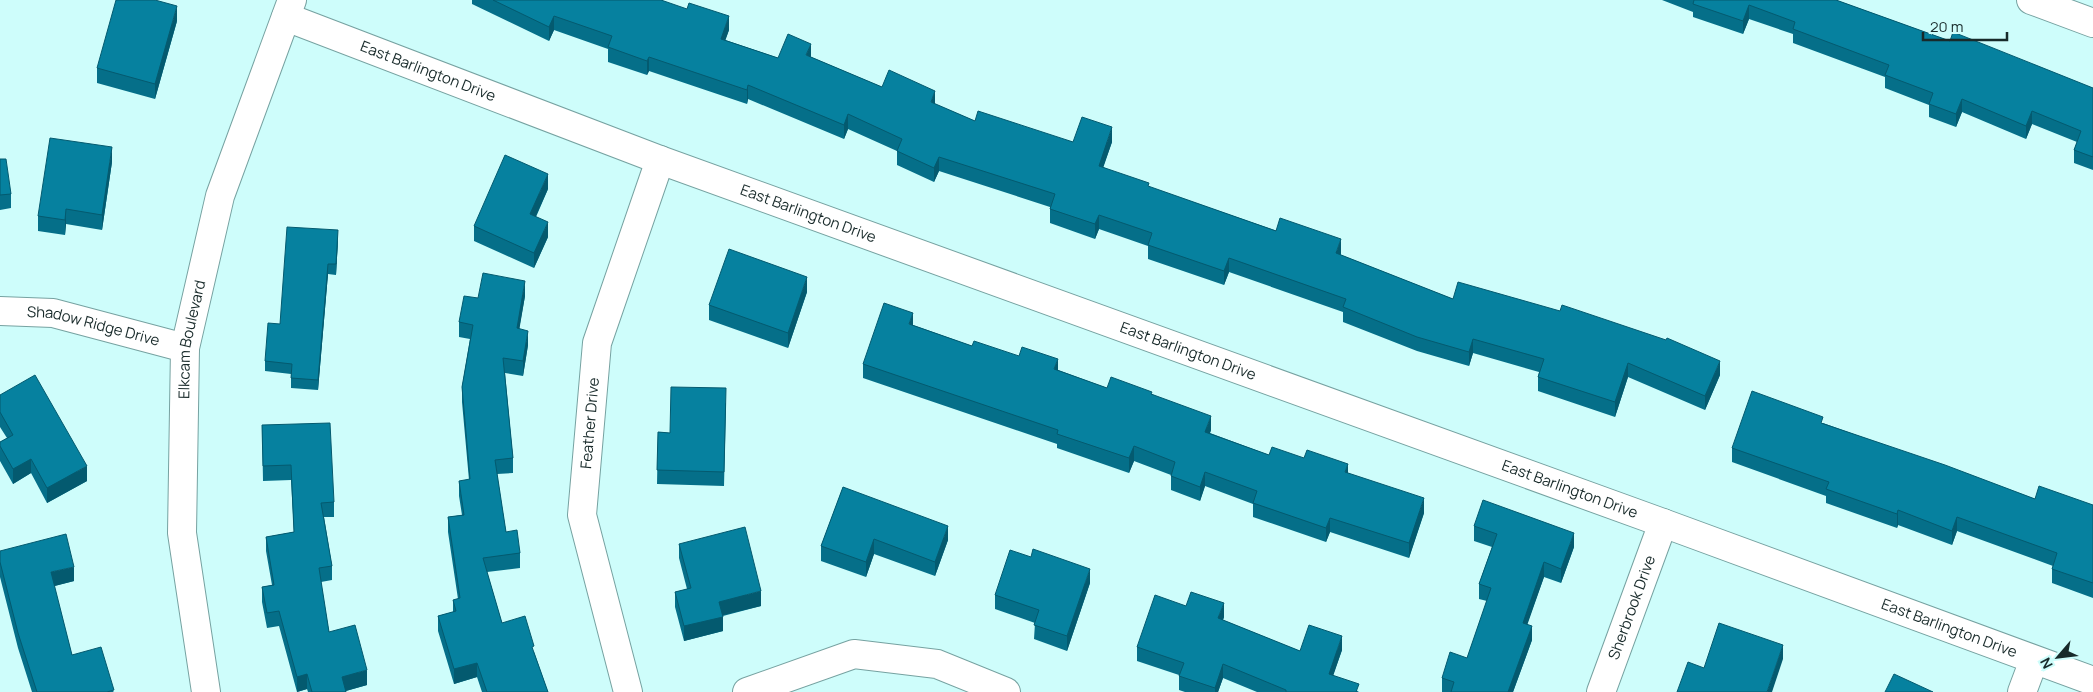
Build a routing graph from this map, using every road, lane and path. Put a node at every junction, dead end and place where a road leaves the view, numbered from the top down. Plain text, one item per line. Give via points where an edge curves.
1 (2030, 0) edge
2 (289, 9) edge
3 (2093, 23) edge
4 (660, 160) junction
5 (0, 311) edge
6 (184, 348) junction
7 (1663, 523) junction
8 (2034, 660) junction
9 (2093, 681) edge
10 (206, 692) edge
11 (628, 692) edge
12 (747, 692) edge
13 (1006, 692) edge
14 (1601, 692) edge
15 (2022, 692) edge

1 - 3 street
2 - 4 street, East Barlington Drive
2 - 6 street, Elkcam Boulevard via 220,196
4 - 7 street, East Barlington Drive
4 - 11 street, Feather Drive via 597,343 582,515
5 - 6 street, Shadow Ridge Drive via 53,314
6 - 10 street, Elkcam Boulevard via 182,533
7 - 8 street, East Barlington Drive
7 - 14 street, Sherbrook Drive
8 - 9 street, East Barlington Drive
8 - 15 street
12 - 13 street via 854,654 937,664

